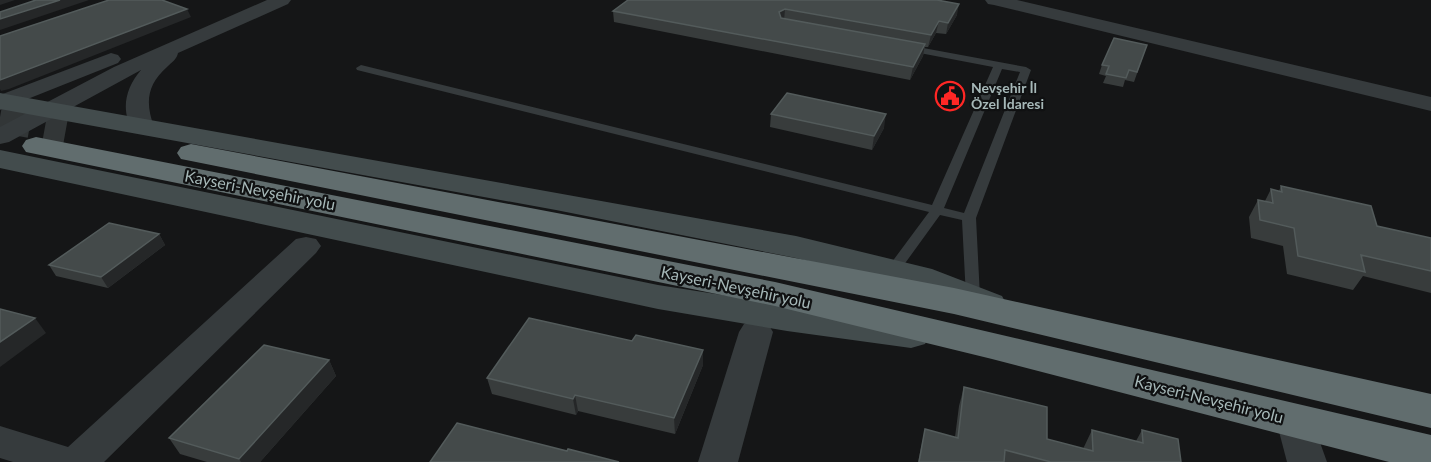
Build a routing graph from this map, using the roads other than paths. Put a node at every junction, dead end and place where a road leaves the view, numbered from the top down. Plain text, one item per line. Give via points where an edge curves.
1 (252, 0) edge
2 (282, 0) edge
3 (994, 0) edge
4 (187, 41) junction
5 (897, 46) edge
6 (999, 65) junction
7 (361, 68) dead end
8 (1, 102) edge
9 (1431, 104) edge
10 (142, 127) junction
11 (51, 128) junction
12 (0, 137) edge
13 (0, 159) edge
14 (0, 179) edge
15 (936, 211) junction
16 (969, 218) junction
17 (306, 246) junction
18 (892, 270) junction
19 (989, 318) junction
20 (772, 325) junction
21 (1431, 411) edge
22 (1295, 420) junction
23 (0, 442) edge
24 (1431, 454) edge
25 (64, 462) edge
26 (78, 462) edge
27 (718, 462) edge
28 (1307, 462) edge

1 - 8 street
2 - 4 street
3 - 9 street
4 - 10 street via 152,70 138,91 135,104
4 - 11 street via 121,71
5 - 6 lane
6 - 15 lane
6 - 16 lane via 1026,70
7 - 15 lane
8 - 11 street
10 - 11 street
10 - 18 street via 579,205
11 - 12 street
11 - 19 highway, Kayseri-Nevşehir yolu via 718,282
13 - 20 street via 658,297
14 - 17 street
15 - 16 lane
15 - 18 lane
16 - 19 lane
17 - 20 street via 666,321
17 - 26 street
18 - 19 street via 919,277
19 - 20 street
19 - 21 highway, Kayseri-Nevşehir yolu
19 - 22 highway, Kayseri-Nevşehir yolu
20 - 27 street
22 - 24 highway, Kayseri-Nevşehir yolu
22 - 28 street
23 - 25 street

